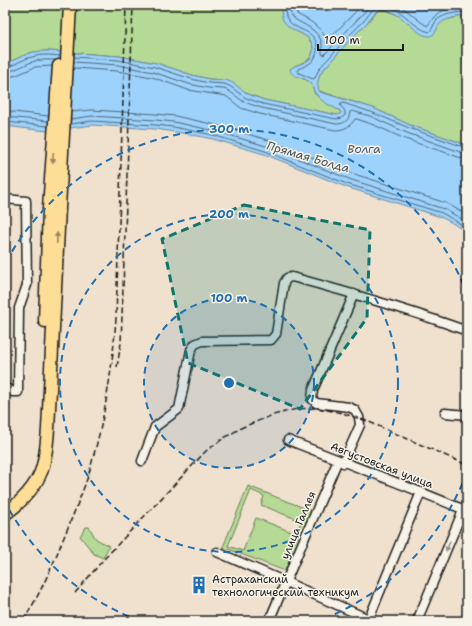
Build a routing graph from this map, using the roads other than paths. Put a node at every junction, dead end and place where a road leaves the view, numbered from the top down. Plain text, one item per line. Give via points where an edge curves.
1 (66, 6) edge
2 (5, 199) edge
3 (54, 208) junction
4 (354, 294) junction
5 (467, 331) edge
6 (5, 386) edge
7 (445, 413) dead end
8 (467, 415) edge
9 (288, 440) dead end
10 (142, 461) dead end
11 (340, 462) junction
12 (421, 492) junction
13 (5, 504) edge
14 (465, 510) edge
15 (5, 514) edge
16 (217, 552) dead end
17 (286, 582) junction
18 (467, 617) edge
19 (370, 620) edge
20 (269, 621) edge
21 (417, 621) edge
22 (465, 621) edge

1 - 3 highway
2 - 6 street via 26,201 27,285 18,308 18,392 13,392
3 - 13 highway via 39,450 34,468 24,487
15 -> 3 highway via 17,506 30,491 41,472 46,451
4 - 5 street
4 - 10 street via 292,277 287,278 276,334 271,340 202,341 195,344 191,350 179,409 155,427
4 - 11 street, улица Галлея via 313,390 312,399 316,403 349,407 355,410 359,417 360,425
7 - 8 street
9 - 11 street, Августовская улица
11 - 12 street, Августовская улица
11 - 17 street, улица Галлея
12 - 14 street, Августовская улица
12 - 19 street
14 -> 21 street
16 - 17 street
17 - 19 street
17 - 20 street, улица Галлея
18 - 22 street

